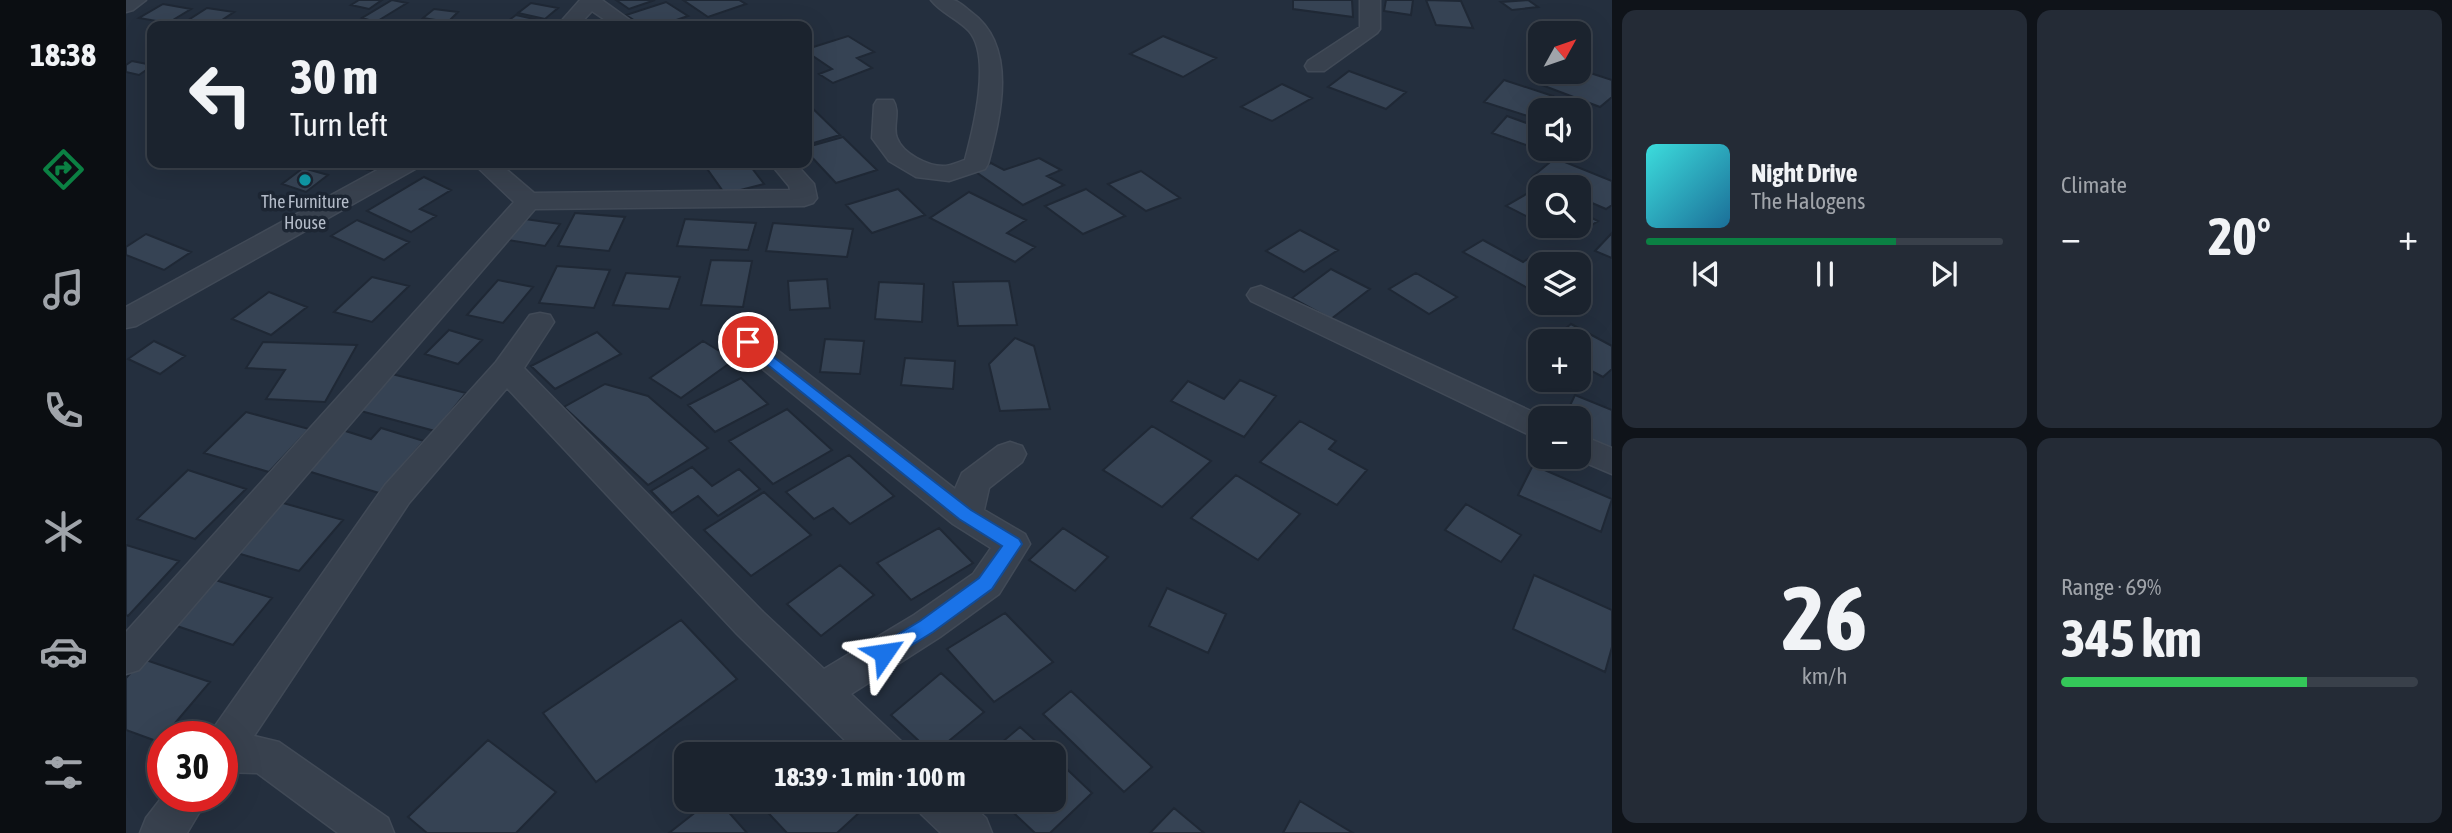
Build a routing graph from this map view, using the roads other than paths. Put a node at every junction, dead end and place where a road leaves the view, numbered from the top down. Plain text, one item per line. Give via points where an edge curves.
1 (136, 0) edge
2 (941, 0) edge
3 (1370, 0) edge
4 (591, 1) edge
5 (126, 6) edge
6 (572, 21) edge
7 (621, 21) edge
8 (1316, 66) dead end
9 (885, 105) dead end
10 (399, 168) edge
11 (491, 168) edge
12 (787, 168) edge
13 (528, 201) junction
14 (1261, 295) dead end
15 (126, 319) edge
16 (540, 322) dead end
17 (748, 342) dead end
18 (507, 369) junction
19 (1528, 423) edge
20 (1591, 452) edge
21 (1010, 454) dead end
22 (1612, 462) edge
23 (965, 515) junction
24 (126, 658) edge
25 (820, 692) junction
26 (238, 728) edge
27 (874, 742) edge
28 (238, 752) edge
29 (176, 812) edge
30 (949, 812) edge
31 (161, 833) edge
32 (373, 833) edge
33 (971, 833) edge

1 - 5 street
2 - 9 street via 980,31 990,54 985,130 976,164 948,174 925,172 898,156 884,138
3 - 8 street via 1370,29
4 - 6 street
4 - 7 street
10 - 15 street
11 - 13 street
12 - 13 street via 801,184 804,198
13 - 24 street
14 - 19 street
16 - 18 street
17 - 23 street
18 - 25 street
18 - 26 street via 397,494
20 - 22 street
21 - 23 street via 974,482
23 - 25 street via 1013,544 986,584
25 - 27 street
28 - 32 street via 265,755
29 - 31 street
30 - 33 street

